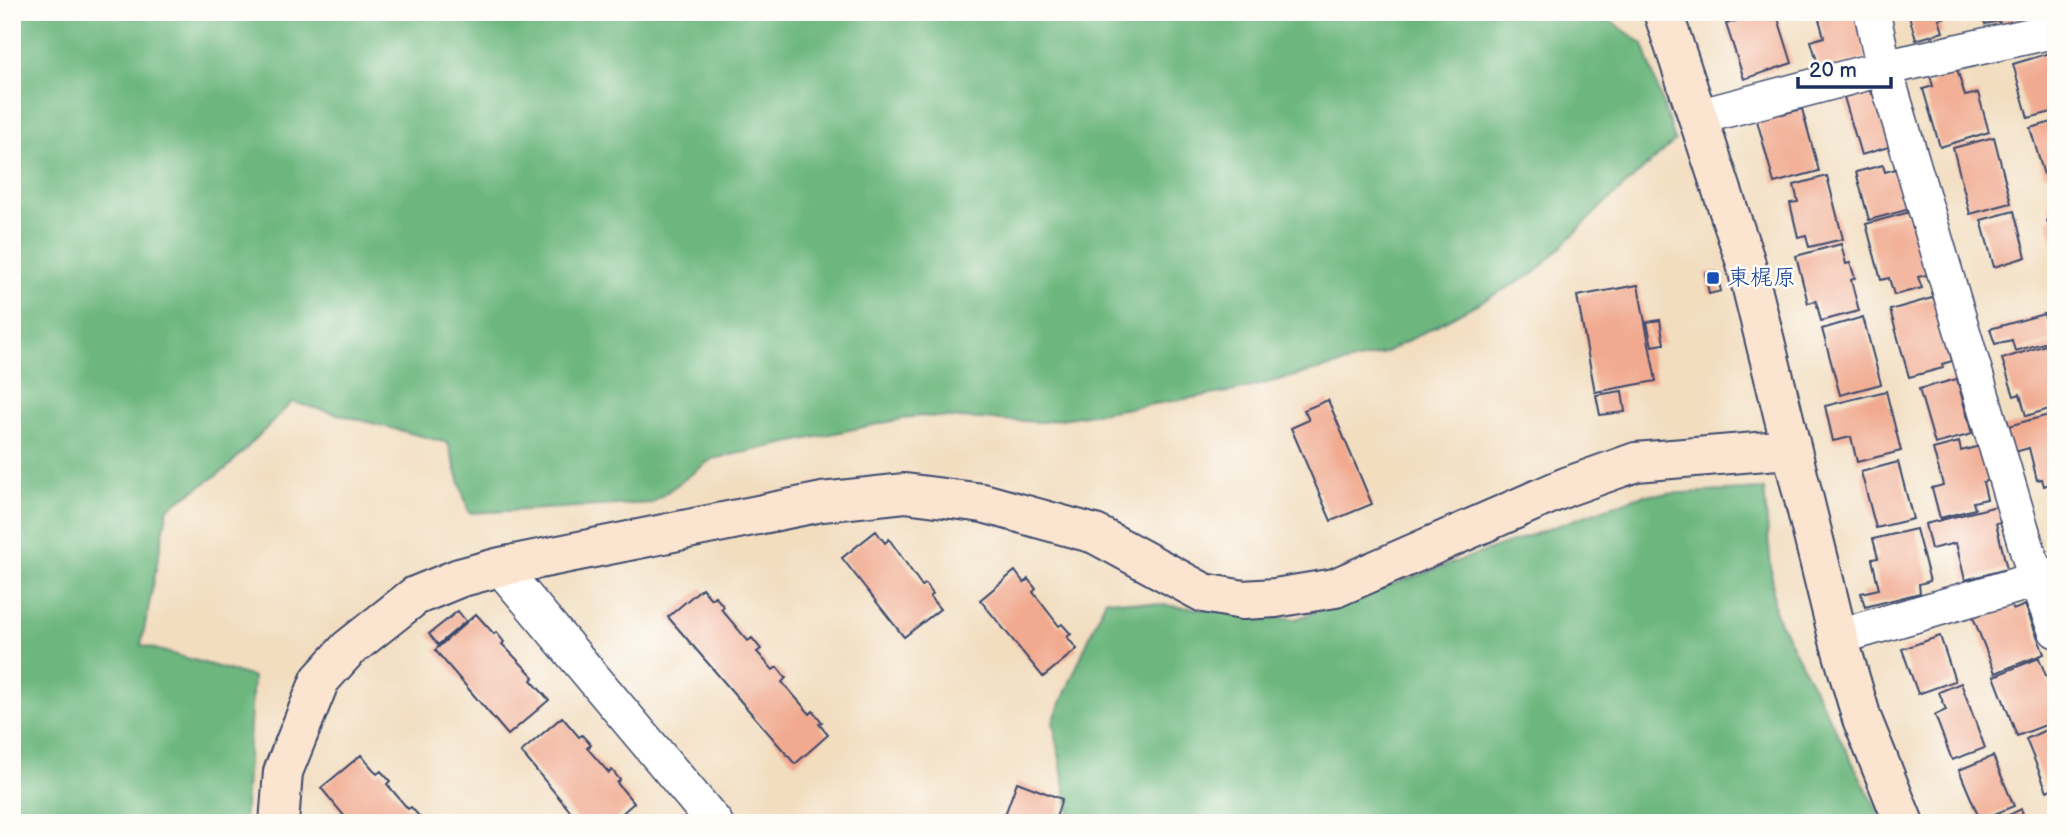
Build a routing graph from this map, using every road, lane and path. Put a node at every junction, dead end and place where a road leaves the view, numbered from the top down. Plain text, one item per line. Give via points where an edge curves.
1 (1663, 12) edge
2 (1872, 12) edge
3 (2056, 30) edge
4 (1884, 68) junction
5 (1698, 117) junction
6 (1791, 449) junction
7 (500, 567) junction
8 (2046, 577) edge
9 (2056, 630) edge
10 (1838, 637) junction
11 (279, 823) edge
12 (715, 823) edge
13 (1904, 823) edge

1 - 5 street
2 - 4 street
3 - 4 street
4 - 5 street
4 - 8 street
5 - 6 street via 1745,260
6 - 7 street via 1636,462 1566,487 1335,588 1275,598 1243,600 1204,593 1095,534 983,503 905,493 822,502
6 - 10 street
7 - 11 street via 415,596 357,641 320,680 283,772
7 - 12 street
8 - 9 street
8 - 10 street
10 - 13 street via 1862,719

